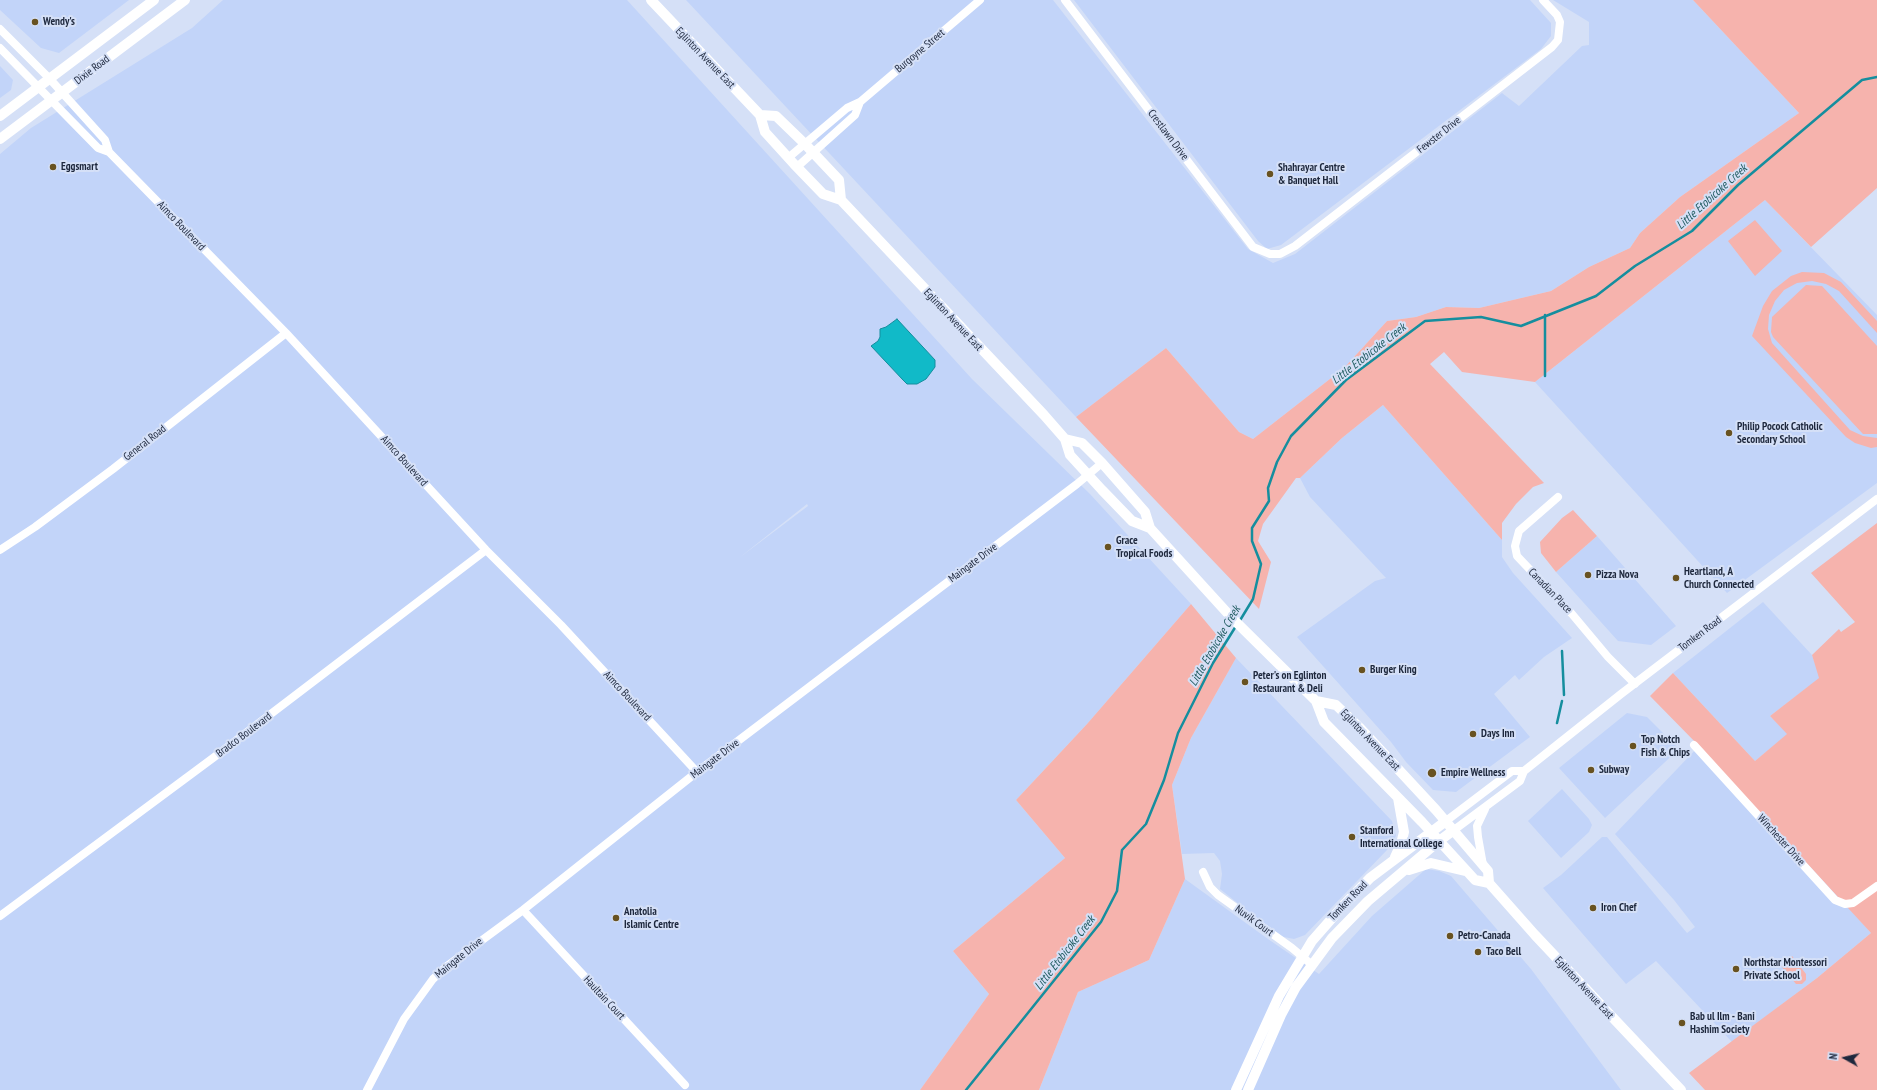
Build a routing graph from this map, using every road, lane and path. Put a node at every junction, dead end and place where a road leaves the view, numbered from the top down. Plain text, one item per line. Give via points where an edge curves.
1 (154, 0) edge
2 (651, 0) edge
3 (980, 0) edge
4 (1065, 0) edge
5 (1543, 0) edge
6 (178, 2) edge
7 (0, 29) edge
8 (0, 48) edge
9 (49, 78) junction
10 (38, 87) junction
11 (62, 92) junction
12 (51, 101) junction
13 (860, 102) junction
14 (760, 115) junction
15 (0, 116) edge
16 (0, 139) edge
17 (805, 144) junction
18 (109, 152) junction
19 (813, 153) junction
20 (788, 158) junction
21 (797, 167) junction
22 (841, 200) junction
23 (1280, 254) joint
24 (286, 333) junction
25 (1065, 439) junction
26 (1102, 463) junction
27 (1089, 475) junction
28 (1558, 498) dead end
29 (1877, 499) edge
30 (1150, 528) junction
31 (0, 550) edge
32 (486, 550) junction
33 (1635, 684) junction
34 (1316, 701) junction
35 (1694, 745) dead end
36 (1524, 771) junction
37 (697, 772) junction
38 (1398, 798) junction
39 (1486, 808) junction
40 (1446, 821) junction
41 (1454, 830) junction
42 (1431, 832) junction
43 (1439, 841) junction
44 (1394, 860) junction
45 (1484, 866) junction
46 (1467, 871) junction
47 (1203, 872) dead end
48 (1400, 873) junction
49 (1489, 883) junction
50 (1877, 886) edge
51 (523, 910) junction
52 (0, 916) edge
53 (1302, 956) junction
54 (1311, 964) junction
55 (685, 1085) dead end
56 (366, 1090) edge
57 (1236, 1090) edge
58 (1248, 1090) edge
59 (1681, 1090) edge

1 - 9 main road, Dixie Road
2 - 14 main road, Eglinton Avenue East
3 - 13 street, Burgoyne Street
4 - 23 street, Crestlawn Drive via 1253,247 1270,254
5 - 23 street, Fewster Drive via 1560,22 1558,40 1552,47 1296,246
6 - 11 main road, Dixie Road
7 - 9 street, Aimco Boulevard
8 - 10 street, Aimco Boulevard
9 - 10 main road, Dixie Road
9 - 11 street, Aimco Boulevard
10 - 12 street, Aimco Boulevard
10 - 15 main road, Dixie Road
11 - 12 main road, Dixie Road
11 - 18 street, Aimco Boulevard via 105,140
12 - 16 main road, Dixie Road
12 - 18 street, Aimco Boulevard via 98,148
13 - 17 street, Burgoyne Street via 847,108
13 - 19 street, Burgoyne Street via 855,115
14 - 17 main road via 776,116
14 - 20 main road, Eglinton Avenue East via 765,132
17 - 19 main road
17 - 20 street, Burgoyne Street
18 - 24 street, Aimco Boulevard
19 - 21 street, Burgoyne Street
19 - 22 main road via 839,180
20 - 21 main road, Eglinton Avenue East
21 - 22 main road, Eglinton Avenue East via 822,194
22 - 25 main road, Eglinton Avenue East
24 - 31 street, General Road via 113,469 36,527
24 - 32 street, Aimco Boulevard
25 - 26 main road, Eglinton Avenue East via 1082,443
25 - 27 main road, Eglinton Avenue East via 1070,455
26 - 27 street, Maingate Drive
26 - 30 main road, Eglinton Avenue East via 1145,512
27 - 30 main road, Eglinton Avenue East via 1132,520
27 - 37 street, Maingate Drive
28 - 33 street, Canadian Place via 1520,531 1515,546 1517,556
29 - 33 street, Tomken Road
30 - 34 main road, Eglinton Avenue East via 1231,617
32 - 37 street, Aimco Boulevard via 561,626
32 - 52 street, Bradco Boulevard
33 - 36 street, Tomken Road
34 - 38 main road, Eglinton Avenue East via 1324,722
34 - 40 main road, Eglinton Avenue East via 1336,705
35 - 50 street, Winchester Drive via 1836,900 1845,904 1853,903
36 - 39 street, Tomken Road via 1520,781
36 - 40 street, Tomken Road via 1512,771
37 - 51 street, Maingate Drive
38 - 42 main road, Eglinton Avenue East
38 - 44 main road via 1404,832
39 - 41 street, Tomken Road
39 - 45 street via 1477,826
40 - 41 main road, Eglinton Avenue East
40 - 42 main road, Tomken Road
41 - 43 main road, Tomken Road
41 - 45 main road, Eglinton Avenue East
42 - 43 main road, Eglinton Avenue East
42 - 44 main road, Tomken Road
43 - 46 main road, Eglinton Avenue East
43 - 48 main road, Tomken Road
44 - 53 main road, Tomken Road via 1350,897
45 - 49 main road, Eglinton Avenue East via 1488,871
46 - 48 main road via 1431,863
46 - 49 main road, Eglinton Avenue East via 1475,880
47 - 53 street, Nuvik Court via 1210,887 1218,895
48 - 54 main road, Tomken Road via 1353,915
49 - 59 main road, Eglinton Avenue East
51 - 55 street, Haultain Court
51 - 56 street, Maingate Drive via 446,966 433,979 404,1019
53 - 54 street, Nuvik Court
53 - 57 main road, Tomken Road via 1266,1020
54 - 58 main road, Tomken Road via 1281,1015

